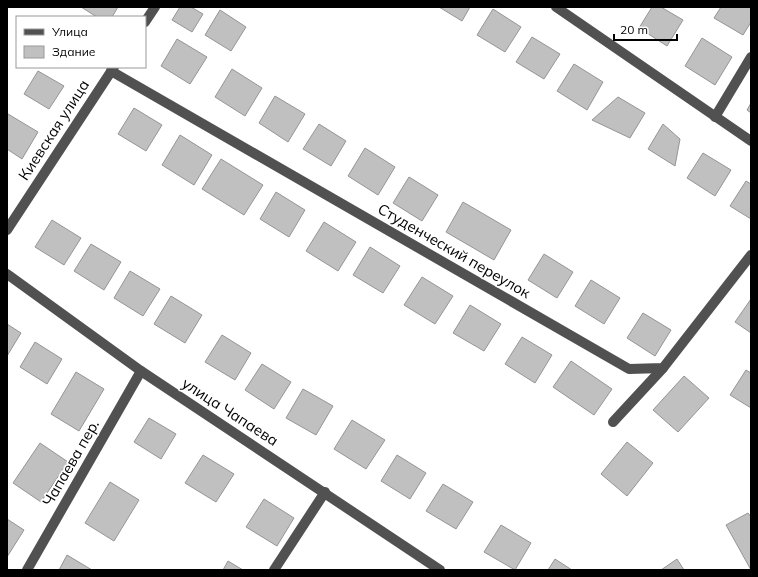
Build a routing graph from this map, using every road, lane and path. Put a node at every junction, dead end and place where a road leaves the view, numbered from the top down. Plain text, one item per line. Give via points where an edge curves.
1 (155, 7) edge
2 (556, 7) edge
3 (146, 20) edge
4 (751, 57) edge
5 (113, 69) edge
6 (715, 117) junction
7 (751, 141) edge
8 (7, 230) edge
9 (751, 255) edge
10 (7, 274) edge
11 (662, 368) junction
12 (141, 371) junction
13 (613, 422) dead end
14 (325, 492) junction
15 (27, 570) edge
16 (274, 570) edge
17 (440, 570) edge

1 - 3 street
2 - 6 street
4 - 6 street
5 - 8 street, Киевская улица
5 - 11 street, Студенческий переулок via 629,369
6 - 7 street
9 - 11 street
10 - 12 street, улица Чапаева
11 - 13 street
12 - 14 street, улица Чапаева
12 - 15 street, Чапаева пер.
14 - 16 street
14 - 17 street, улица Чапаева

